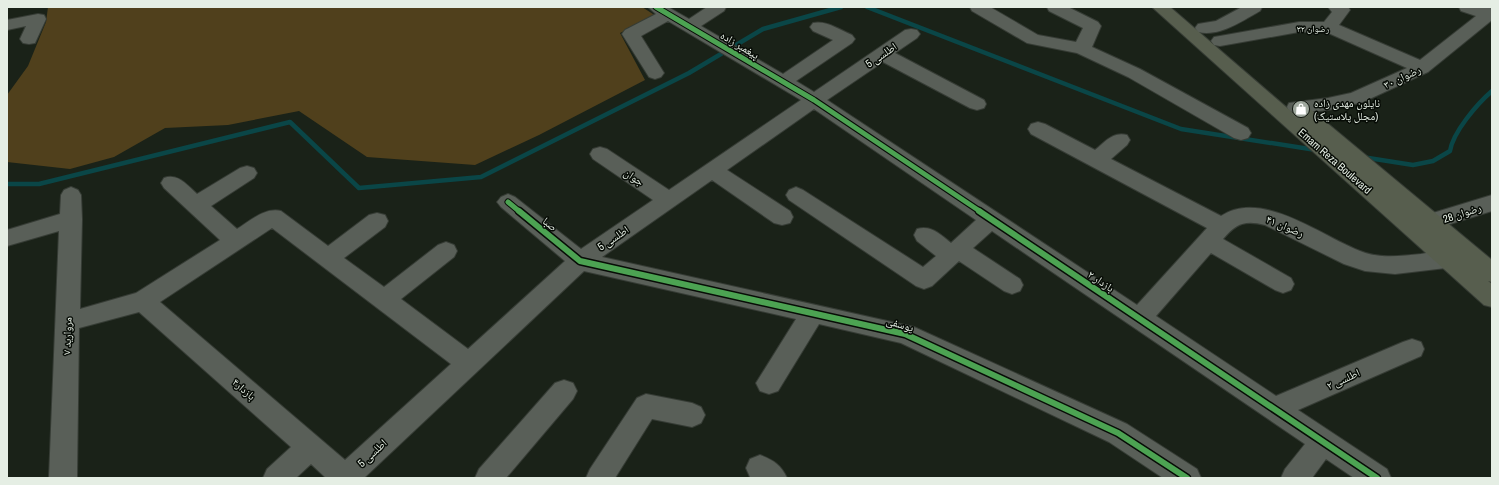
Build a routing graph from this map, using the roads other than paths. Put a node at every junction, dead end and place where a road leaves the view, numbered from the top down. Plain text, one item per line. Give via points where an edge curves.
1 (718, 7) edge
2 (978, 7) edge
3 (1055, 7) edge
4 (1160, 7) edge
5 (1181, 7) edge
6 (1254, 7) edge
7 (1336, 7) edge
8 (1467, 7) edge
9 (660, 9) edge
10 (1490, 14) edge
11 (7, 25) edge
12 (689, 26) junction
13 (819, 27) dead end
14 (1329, 27) junction
15 (1204, 28) junction
16 (911, 34) dead end
17 (30, 39) dead end
18 (1220, 42) junction
19 (1082, 50) junction
20 (882, 54) junction
21 (1422, 68) junction
22 (655, 72) dead end
23 (783, 82) junction
24 (814, 100) junction
25 (978, 104) dead end
26 (1296, 107) junction
27 (1038, 129) dead end
28 (1241, 133) dead end
29 (1120, 140) dead end
30 (1338, 153) junction
31 (600, 154) dead end
32 (1096, 160) junction
33 (712, 170) junction
34 (247, 173) dead end
35 (171, 183) dead end
36 (71, 195) dead end
37 (796, 196) dead end
38 (668, 200) junction
39 (508, 202) dead end
40 (1492, 203) edge
41 (196, 205) junction
42 (782, 217) dead end
43 (70, 219) junction
44 (991, 219) junction
45 (377, 221) dead end
46 (1431, 222) junction
47 (1216, 234) junction
48 (925, 235) dead end
49 (7, 238) edge
50 (236, 241) junction
51 (446, 251) dead end
52 (955, 252) junction
53 (328, 258) junction
54 (1446, 259) junction
55 (580, 261) junction
56 (1492, 273) edge
57 (1283, 284) dead end
58 (1012, 285) dead end
59 (1492, 298) edge
60 (384, 300) junction
61 (143, 301) junction
62 (813, 313) junction
63 (1139, 319) junction
64 (67, 322) junction
65 (1412, 349) dead end
66 (469, 363) junction
67 (769, 383) dead end
68 (564, 391) dead end
69 (1274, 409) junction
70 (692, 415) dead end
71 (1323, 442) junction
72 (310, 447) junction
73 (63, 478) edge
74 (277, 478) edge
75 (345, 478) edge
76 (489, 478) edge
77 (600, 478) edge
78 (1187, 478) edge
79 (1295, 478) edge
80 (1377, 478) edge

1 - 12 street
2 - 19 street via 1033,39
3 - 19 street via 1092,26
4 - 30 main road, Emam Reza Boulevard via 1314,143
5 - 15 main road, Emam Reza Boulevard
6 - 15 street via 1221,25
7 - 14 street via 1342,10
8 - 10 street
9 - 12 street, پیغمبر زاده
9 - 22 street via 631,34
10 - 21 street, رضوان ۳۰
11 - 17 street via 38,19
12 - 23 street, پیغمبر زاده
13 - 23 street via 846,39
14 - 18 street, رضوان ۳۲ via 1299,28
14 - 21 street, رضوان ۳۲
15 - 18 main road, Emam Reza Boulevard
16 - 20 street, اطلسی 5
18 - 26 main road, Emam Reza Boulevard
19 - 28 street via 1134,73
20 - 24 street, اطلسی 5
20 - 25 street
21 - 26 street, رضوان ۳۰ via 1356,98
23 - 24 street, پیغمبر زاده
24 - 33 street, اطلسی 5
24 - 44 street, بازدار ۲
26 - 30 main road, Emam Reza Boulevard
27 - 32 street
29 - 32 street
30 - 46 main road, Emam Reza Boulevard via 1363,164
30 - 54 main road, Emam Reza Boulevard
31 - 38 street, جوان
32 - 47 street
33 - 38 street, اطلسی 5
33 - 42 street
34 - 41 street
35 - 41 street
36 - 43 street, مروارید ۷
37 - 52 street via 924,280
38 - 55 street, اطلسی 5
39 - 55 street, صبا
40 - 46 street, رضوان 28
41 - 50 street
43 - 49 street
43 - 64 street, مروارید ۷
44 - 52 street
44 - 63 street, بازدار ۲
45 - 53 street
46 - 56 main road, Emam Reza Boulevard
47 - 54 street, رضوان ۴۱ via 1234,218 1245,214 1261,216 1286,225 1363,262 1382,266
47 - 57 street
47 - 63 street, رضوان ۴۱
48 - 52 street
50 - 53 street via 273,218
50 - 61 street
51 - 60 street
52 - 58 street
53 - 60 street
54 - 59 main road, Emam Reza Boulevard
55 - 62 street, یوسفی
55 - 66 street, اطلسی 5
60 - 66 street
61 - 64 street
61 - 72 street, بازدار۴
62 - 67 street
62 - 78 street, یوسفی via 904,334 1118,433
63 - 69 street, بازدار ۲
64 - 73 street, مروارید ۷
65 - 69 street, اطلسی ۲
66 - 75 street, اطلسی 5
68 - 76 street
69 - 71 street, بازدار ۲
70 - 77 street via 646,406
71 - 79 street
71 - 80 street, بازدار ۲
72 - 74 street
72 - 75 street, بازدار۴

